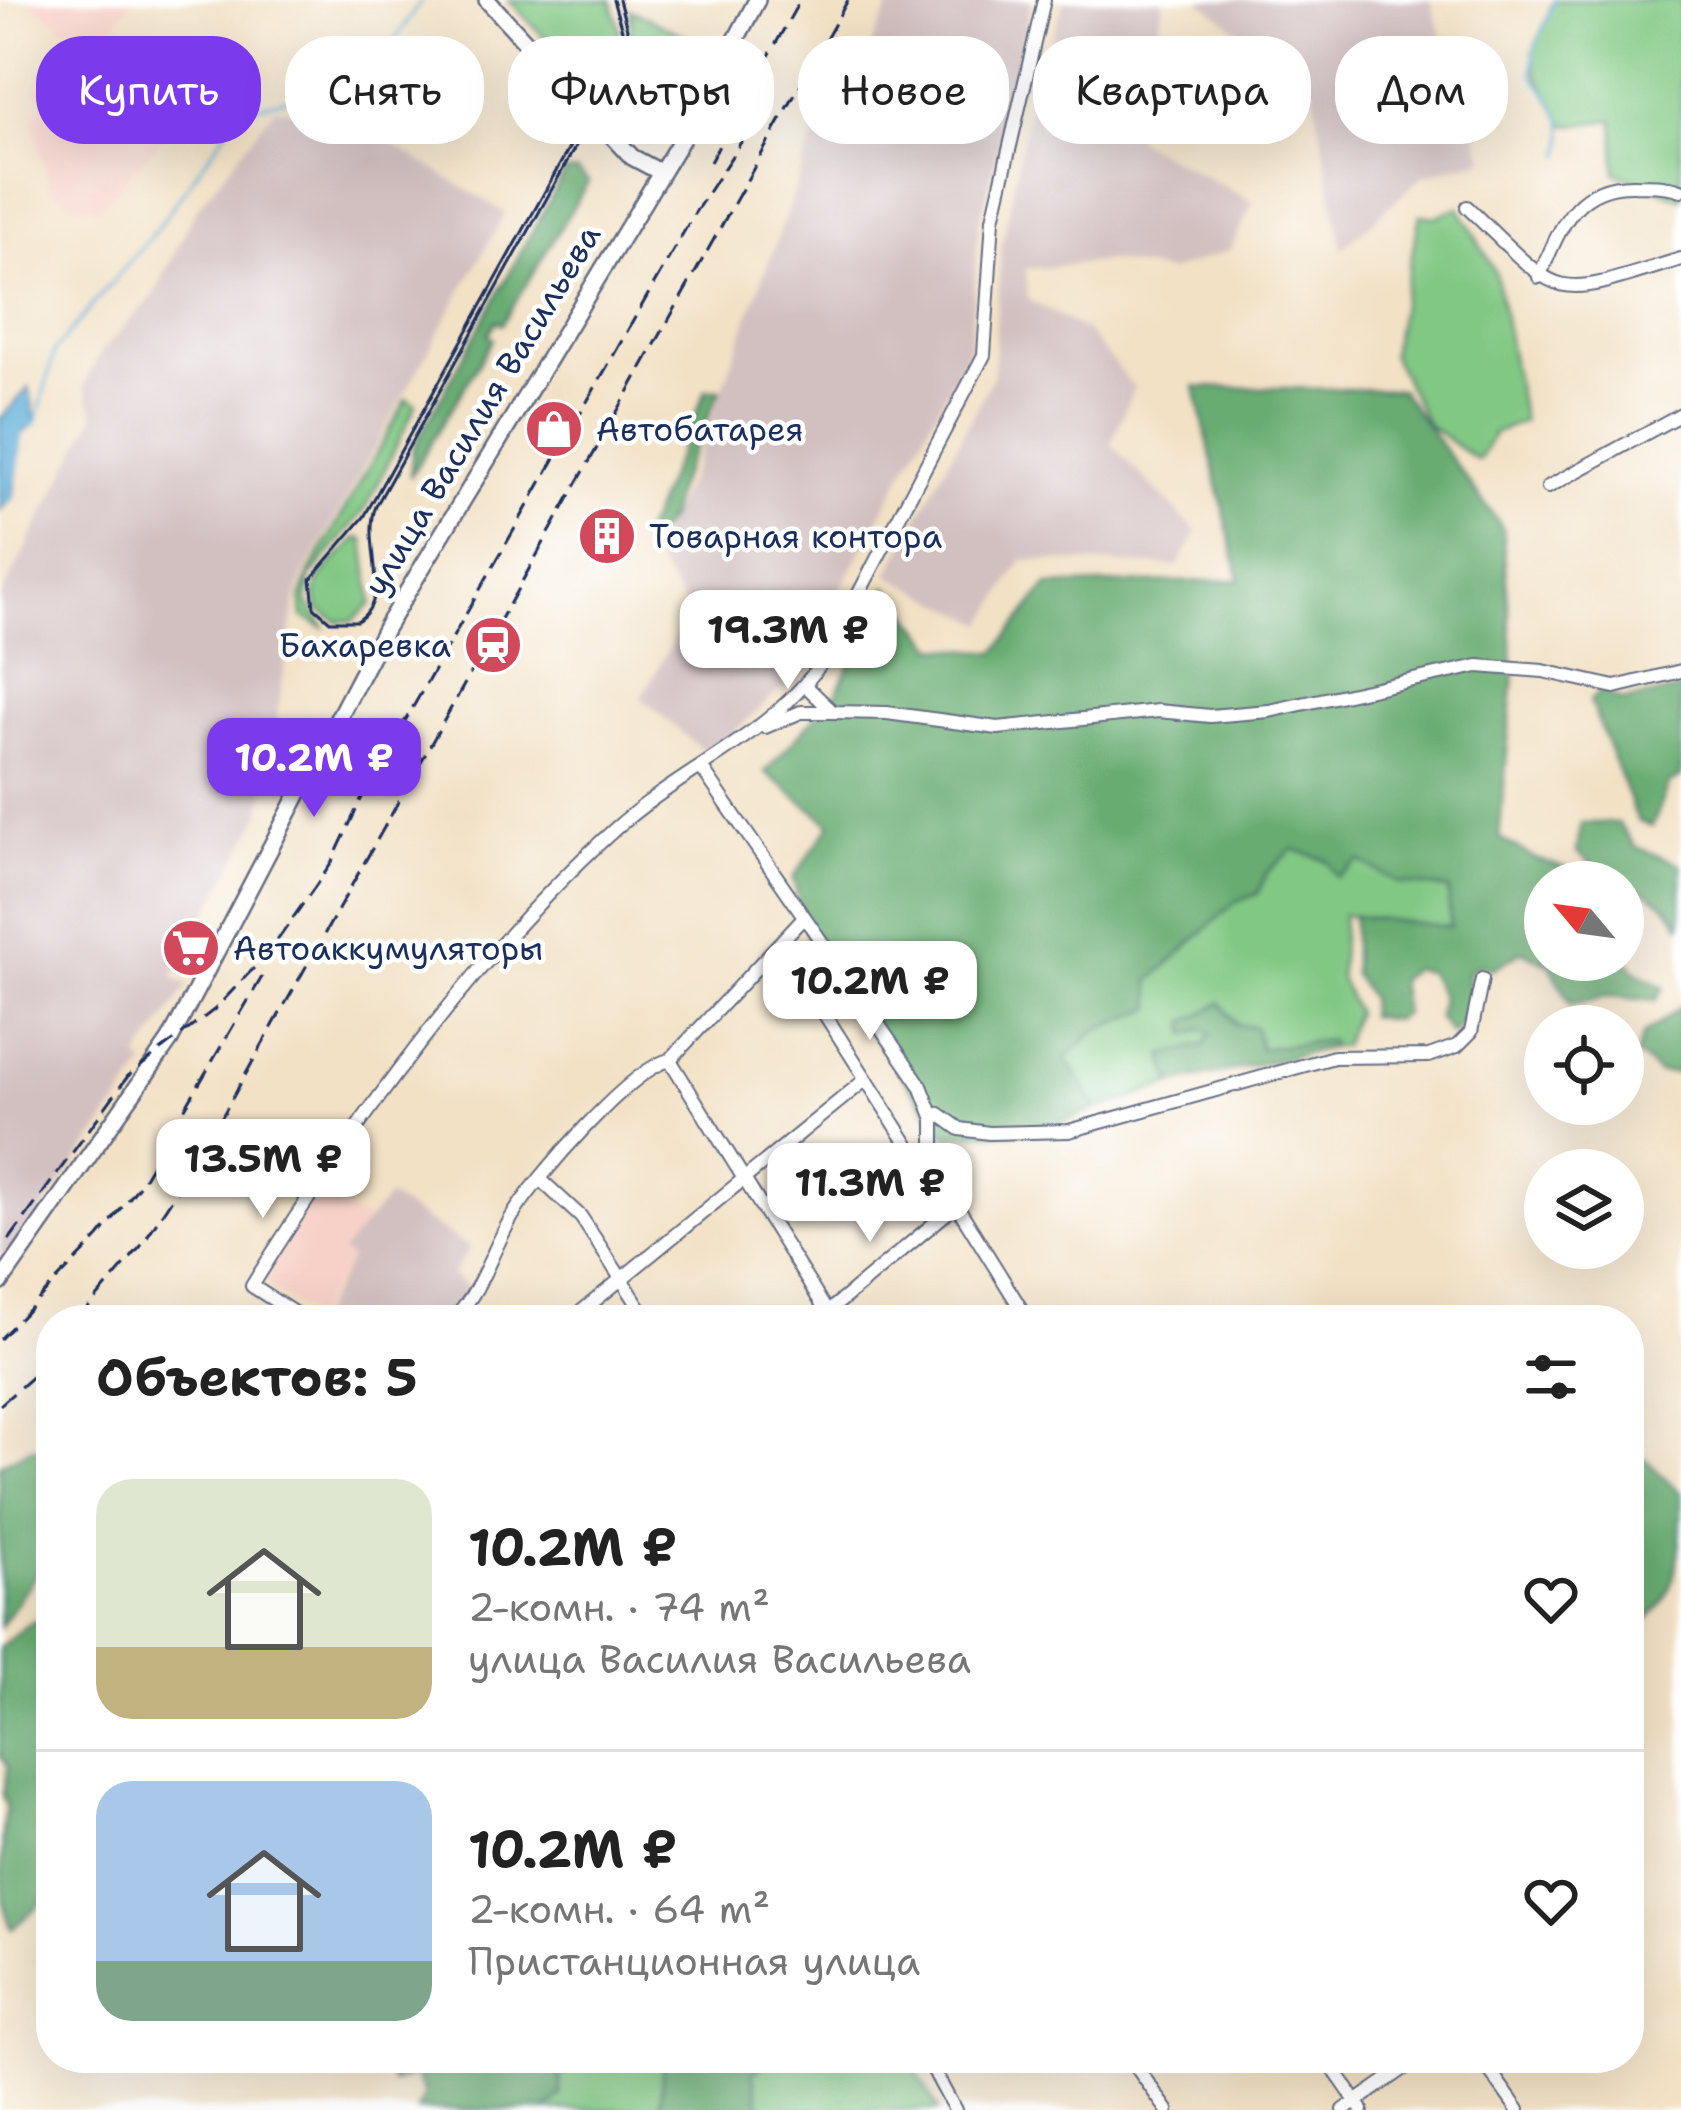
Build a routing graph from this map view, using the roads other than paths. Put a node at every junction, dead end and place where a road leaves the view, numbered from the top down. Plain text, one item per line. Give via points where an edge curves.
1 (487, 0) edge
2 (757, 0) edge
3 (1043, 0) edge
4 (660, 172) junction
5 (1681, 190) edge
6 (1467, 207) dead end
7 (1681, 259) edge
8 (1539, 277) junction
9 (1681, 414) edge
10 (1548, 487) dead end
11 (1681, 671) edge
12 (806, 686) junction
13 (832, 712) junction
14 (754, 731) junction
15 (703, 770) junction
16 (803, 918) junction
17 (780, 944) junction
18 (1482, 979) dead end
19 (670, 1060) junction
20 (865, 1080) junction
21 (934, 1119) junction
22 (934, 1169) junction
23 (542, 1180) junction
24 (742, 1180) junction
25 (954, 1207) junction
26 (625, 1281) junction
27 (0, 1282) edge
28 (281, 1305) edge
29 (466, 1305) edge
30 (592, 1305) edge
31 (639, 1305) edge
32 (819, 1305) edge
33 (840, 1305) edge
34 (1018, 1305) edge
35 (935, 2073) edge
36 (1145, 2073) edge
37 (1337, 2073) edge
38 (1400, 2073) edge
39 (1492, 2073) edge
40 (1359, 2105) edge
41 (955, 2110) edge
42 (1167, 2110) edge
43 (1343, 2110) edge
44 (1518, 2110) edge

1 - 4 main road via 632,157
2 - 4 main road, улица Василия Васильева
3 - 12 street via 993,219 984,355
4 - 27 main road, улица Василия Васильева via 386,627 170,1040
5 - 8 street via 1618,185 1585,196 1568,211
6 - 8 street
7 - 8 street via 1575,292
9 - 10 street
11 - 13 street via 1615,687 1478,666 1269,711 1159,711 998,728
12 - 13 street
12 - 14 street
13 - 14 street via 800,712
14 - 15 street
15 - 16 street
15 - 28 street via 629,817 541,903 337,1154 252,1286
16 - 17 street
16 - 21 street via 921,1086
17 - 19 street
17 - 20 street
18 - 21 street via 1471,1032 1429,1057 1334,1057 1069,1131 989,1133 960,1129 939,1114
19 - 23 street via 632,1079
19 - 24 street
20 - 22 street via 915,1156
20 - 24 street
21 - 22 street
22 - 25 street
23 - 26 street via 581,1216
23 - 29 street via 513,1216
24 - 26 street
24 - 32 street
25 - 33 street
25 - 34 street
26 - 30 street
26 - 31 street
35 - 41 street
36 - 42 street
37 - 40 street
38 - 40 street
39 - 44 street
40 - 43 street

